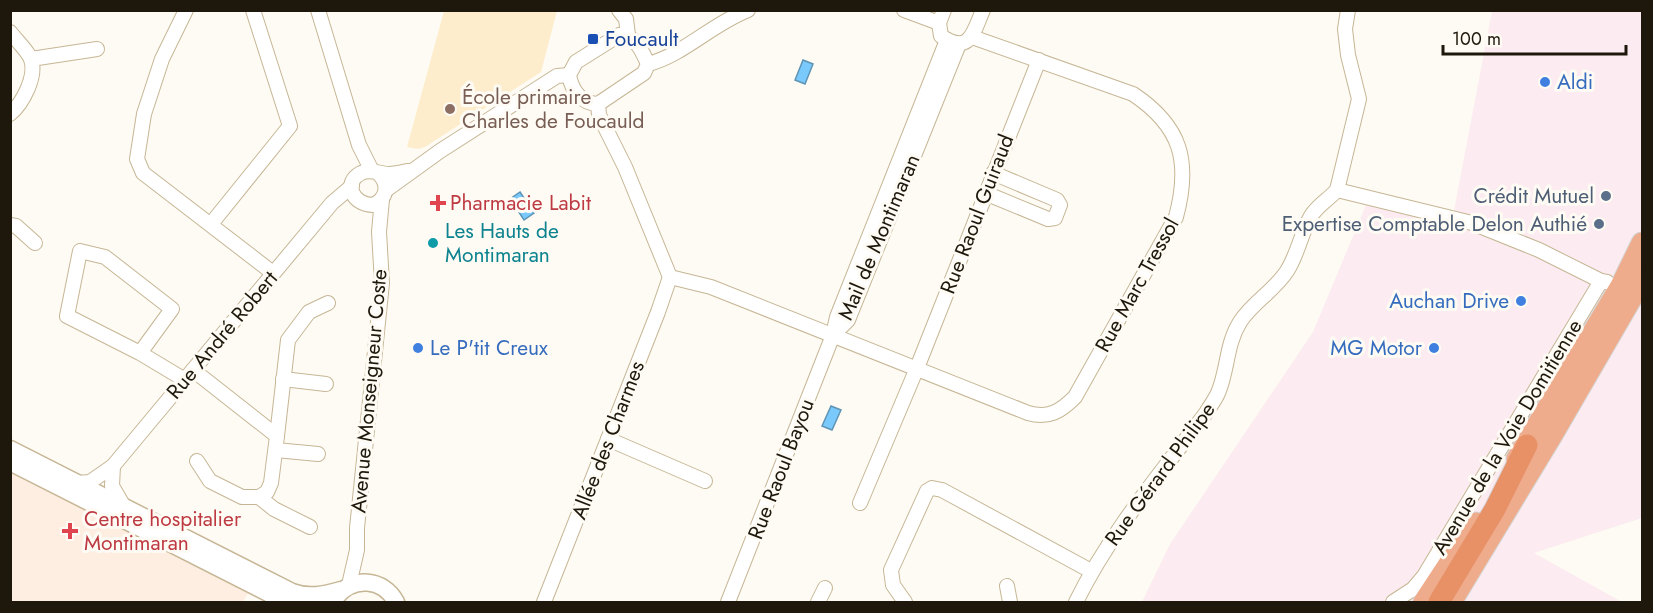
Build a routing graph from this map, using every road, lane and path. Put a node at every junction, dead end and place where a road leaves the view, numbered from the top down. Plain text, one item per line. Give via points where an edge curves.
1 (186, 10) edge
2 (253, 10) edge
3 (318, 10) edge
4 (619, 10) edge
5 (748, 10) edge
6 (904, 10) edge
7 (982, 10) edge
8 (1348, 10) edge
9 (941, 17) edge
10 (10, 32) edge
11 (628, 35) junction
12 (972, 37) junction
13 (953, 42) junction
14 (97, 49) dead end
15 (31, 60) junction
16 (1039, 60) junction
17 (648, 64) junction
18 (569, 75) junction
19 (598, 104) junction
20 (10, 114) edge
21 (359, 145) junction
22 (411, 170) junction
23 (375, 172) junction
24 (993, 173) junction
25 (1337, 190) junction
26 (357, 192) junction
27 (384, 194) junction
28 (985, 194) junction
29 (211, 224) junction
30 (10, 225) edge
31 (379, 232) junction
32 (35, 243) dead end
33 (1642, 243) edge
34 (273, 273) junction
35 (670, 277) junction
36 (1642, 280) edge
37 (1611, 283) junction
38 (328, 303) dead end
39 (834, 335) junction
40 (140, 353) junction
41 (917, 368) junction
42 (189, 375) junction
43 (283, 379) junction
44 (326, 384) dead end
45 (608, 439) junction
46 (276, 443) junction
47 (1527, 445) junction
48 (10, 449) edge
49 (318, 454) dead end
50 (197, 461) dead end
51 (10, 462) edge
52 (112, 466) junction
53 (705, 481) dead end
54 (77, 483) junction
55 (260, 497) junction
56 (860, 503) dead end
57 (123, 505) junction
58 (310, 527) dead end
59 (357, 550) junction
60 (1092, 572) junction
61 (369, 582) junction
62 (1007, 586) dead end
63 (825, 588) dead end
64 (341, 593) edge
65 (286, 603) edge
66 (396, 603) edge
67 (544, 603) edge
68 (728, 603) edge
69 (818, 603) edge
70 (905, 603) edge
71 (1010, 603) edge
72 (1076, 603) edge
73 (1394, 603) edge
74 (1424, 603) edge
75 (1439, 603) edge
76 (1451, 603) edge

1 - 29 street via 162,59 137,159 143,173
2 - 29 street via 290,126
3 - 21 street
4 - 11 street via 626,19
5 - 17 street via 728,18 663,60
6 - 9 street
7 - 12 street
8 - 25 street via 1348,55 1359,99
9 - 13 street via 941,36
10 - 15 street
11 - 17 street
11 - 18 street via 619,35 576,62
12 - 13 street via 968,42
12 - 16 street, Rue Marc Tressol
13 - 39 street, Mail de Montimaran via 848,320
14 - 15 street
15 - 20 street via 27,93
16 - 24 street, Rue Raoul Guiraud
16 - 41 street, Rue Marc Tressol via 1133,94 1165,120 1175,138 1184,173 1176,217 1075,397 1063,409 1040,416 1028,413
17 - 19 street via 644,73
18 - 19 street via 582,100
18 - 22 street via 557,76
19 - 35 street via 599,115
21 - 23 street
21 - 26 street
22 - 23 street via 394,174
22 - 27 street
23 - 26 street via 362,172
23 - 27 street via 383,178
24 - 28 street, Rue Raoul Guiraud
24 - 28 street via 1057,200 1058,213 1048,219
25 - 37 street via 1472,223
25 - 60 street, Rue Gérard Philipe via 1318,205 1286,272 1240,322 1229,346 1218,393 1120,526
26 - 27 street via 373,205
26 - 31 street, Avenue Monseigneur Coste
26 - 34 street, Rue André Robert via 332,203
27 - 31 street, Avenue Monseigneur Coste
28 - 41 street, Rue Raoul Guiraud
29 - 34 street
30 - 32 street
31 - 59 street, Avenue Monseigneur Coste via 382,283
33 - 37 main road, Avenue de la Voie Domitienne
34 - 42 street, Rue André Robert
35 - 39 street, Rue Marc Tressol via 711,287
35 - 45 street, Allée des Charmes
36 - 76 main road, Avenue de la Voie Domitienne
37 - 47 main road, Avenue de la Voie Domitienne
37 - 73 street, Avenue de la Voie Domitienne via 1424,576
38 - 43 street via 309,312 288,340
39 - 41 street, Rue Marc Tressol
39 - 68 street, Rue Raoul Bayou
40 - 40 street via 172,309 105,257 80,251 67,316
40 - 42 street
41 - 56 street, Rue Raoul Guiraud
42 - 46 street
42 - 52 street, Rue André Robert
43 - 44 street
43 - 46 street
45 - 53 street
45 - 67 street, Allée des Charmes
46 - 49 street
46 - 55 street via 272,483
47 - 74 main road, Avenue de la Voie Domitienne
47 - 75 highway via 1495,509
48 - 54 street
50 - 55 street via 210,481 242,497
51 - 65 street
52 - 54 street, Rue André Robert via 90,482
52 - 57 street via 112,486
54 - 57 street
55 - 58 street via 274,509
57 - 64 street via 292,592
59 - 61 street, Avenue Monseigneur Coste
59 - 64 street, Avenue Monseigneur Coste
60 - 70 street via 932,488 927,491 891,570 893,585
60 - 72 street, Rue Gérard Philipe
61 - 64 street
61 - 66 street via 389,592
62 - 71 street
63 - 69 street

